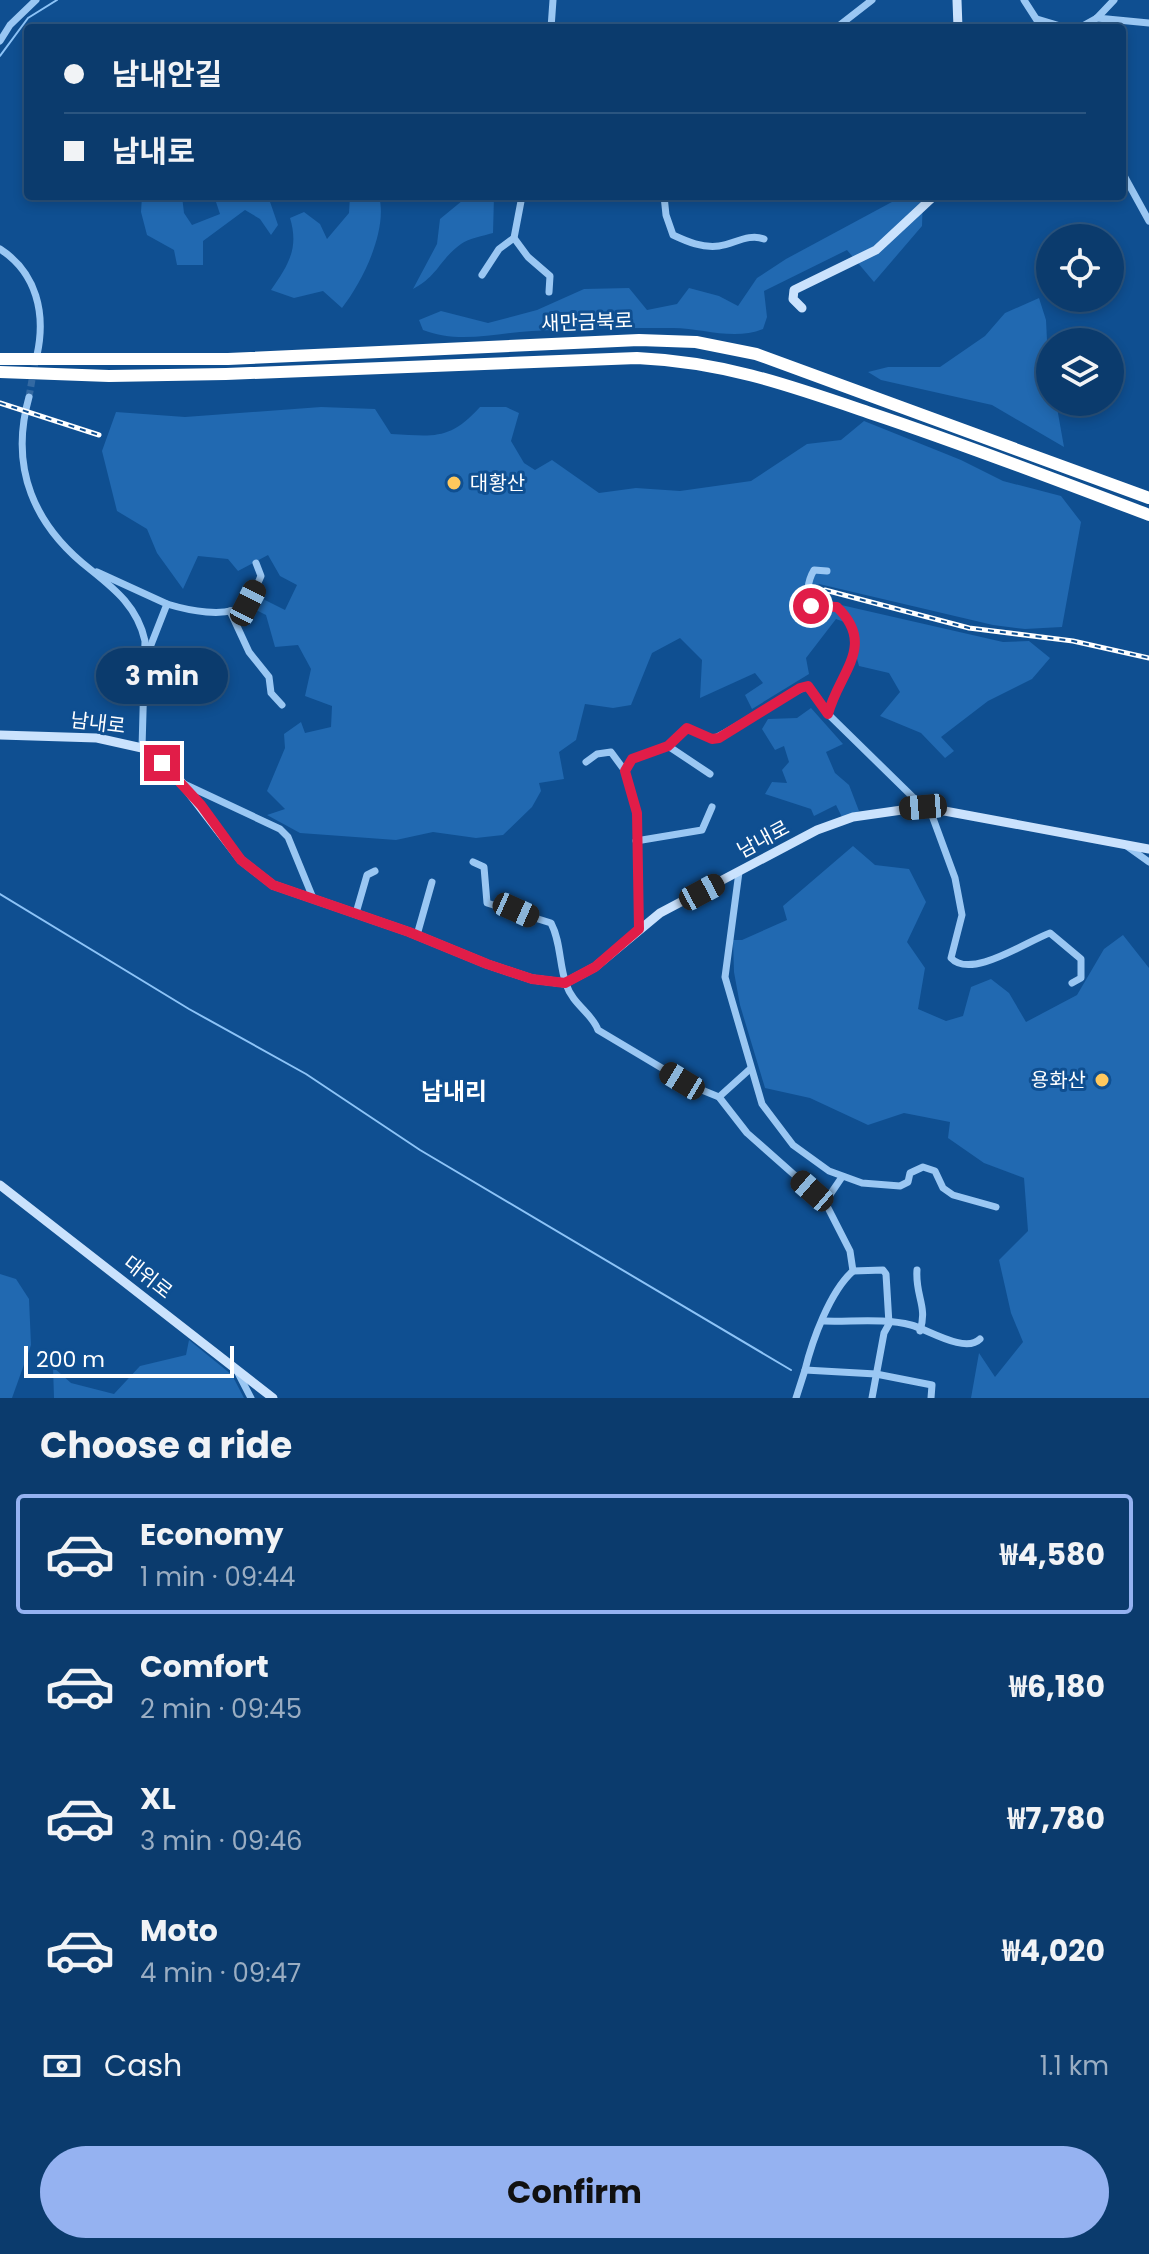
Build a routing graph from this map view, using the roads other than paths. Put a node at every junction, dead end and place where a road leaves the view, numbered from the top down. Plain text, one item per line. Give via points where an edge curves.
1 (36, 0) edge
2 (553, 0) edge
3 (872, 0) edge
4 (957, 0) edge
5 (1024, 0) edge
6 (1114, 0) edge
7 (1097, 18) junction
8 (1037, 19) junction
9 (1149, 23) edge
10 (551, 24) edge
11 (841, 24) edge
12 (958, 24) edge
13 (1040, 24) edge
14 (1054, 24) edge
15 (1086, 24) edge
16 (0, 41) edge
17 (1126, 179) edge
18 (521, 200) edge
19 (664, 200) edge
20 (930, 200) edge
21 (1149, 221) edge
22 (514, 238) junction
23 (764, 239) dead end
24 (0, 249) edge
25 (482, 275) dead end
26 (549, 292) dead end
27 (802, 308) dead end
28 (37, 355) tunnel mouth
29 (0, 359) edge
30 (0, 372) edge
31 (29, 397) tunnel mouth
32 (1149, 498) edge
33 (1149, 515) edge
34 (256, 563) dead end
35 (91, 571) junction
36 (827, 571) dead end
37 (167, 604) junction
38 (230, 611) junction
39 (144, 663) junction
40 (282, 705) dead end
41 (828, 714) junction
42 (0, 735) edge
43 (668, 746) junction
44 (142, 748) junction
45 (586, 762) dead end
46 (625, 771) junction
47 (710, 774) dead end
48 (181, 782) junction
49 (712, 807) dead end
50 (926, 809) junction
51 (636, 841) junction
52 (1122, 844) junction
53 (1149, 849) edge
54 (473, 862) dead end
55 (1149, 862) edge
56 (375, 871) dead end
57 (739, 872) junction
58 (432, 882) dead end
59 (313, 898) junction
60 (356, 913) junction
61 (639, 929) junction
62 (417, 935) junction
63 (565, 983) junction
64 (1072, 983) dead end
65 (750, 1069) junction
66 (719, 1097) junction
67 (842, 1177) junction
68 (0, 1185) edge
69 (825, 1202) junction
70 (996, 1207) dead end
71 (917, 1270) dead end
72 (853, 1271) junction
73 (824, 1321) junction
74 (889, 1324) junction
75 (920, 1331) junction
76 (980, 1339) dead end
77 (805, 1370) junction
78 (237, 1372) junction
79 (876, 1374) junction
80 (251, 1398) edge
81 (273, 1398) edge
82 (796, 1398) edge
83 (872, 1398) edge
84 (931, 1398) edge

1 - 16 street
2 - 10 street
3 - 11 street
4 - 12 street
5 - 8 street
6 - 7 street
7 - 9 street
7 - 15 street
8 - 13 street
8 - 14 street
17 - 21 street
18 - 22 street
19 - 23 street via 673,235 689,242 702,247
20 - 27 street via 876,250 794,290 793,299
22 - 25 street
22 - 26 street via 550,276
24 - 28 street via 17,260 34,290 41,319
29 - 32 highway, 새만금북로 via 213,359 579,342 696,342 756,354
30 - 33 highway, 새만금북로 via 109,376 683,360 760,376
31 - 35 street via 22,421 23,459 34,506 59,542
34 - 38 street via 261,576 248,603
35 - 37 street
35 - 39 street via 122,596 142,626
36 - 41 street via 814,570 809,579 811,606 837,607 857,634
37 - 38 street
37 - 39 street
38 - 40 street
39 - 44 street
41 - 43 street via 808,686 719,738 687,728
41 - 50 street
42 - 44 street, 남내로 via 97,738
43 - 46 street via 632,759
43 - 47 street
44 - 48 street, 남내로
45 - 46 street via 611,752
46 - 51 street via 637,813
48 - 59 street, 남내로 via 241,860 273,885
48 - 59 street via 280,829
49 - 51 street via 702,830
50 - 52 street, 남내로
50 - 57 street, 남내로 via 853,817
50 - 64 street via 955,878 962,915 951,958 962,965 989,962 1050,933 1081,959 1081,978
51 - 61 street
52 - 53 street, 남내로
52 - 55 street
54 - 63 street via 484,867 487,903 551,923
56 - 60 street via 367,875
57 - 61 street, 남내로
57 - 65 street via 725,977
58 - 62 street
59 - 60 street, 남내로
60 - 62 street, 남내로
61 - 63 street, 남내로 via 595,967
62 - 63 street, 남내로 via 516,974
63 - 66 street via 575,1005 598,1030
65 - 66 street
65 - 67 street via 762,1104 793,1145
66 - 69 street via 747,1133
67 - 69 street
67 - 70 street via 900,1186 923,1167 935,1171 953,1195
68 - 78 street, 대위로
69 - 72 street via 846,1241
71 - 75 street via 916,1289 925,1308
72 - 73 street via 843,1279
72 - 74 street via 883,1270
73 - 74 street
73 - 77 street via 814,1335
74 - 75 street via 913,1325
74 - 79 street
75 - 76 street via 968,1344
77 - 79 street
77 - 82 street
78 - 80 street
78 - 81 street, 대위로
79 - 83 street
79 - 84 street via 932,1385

